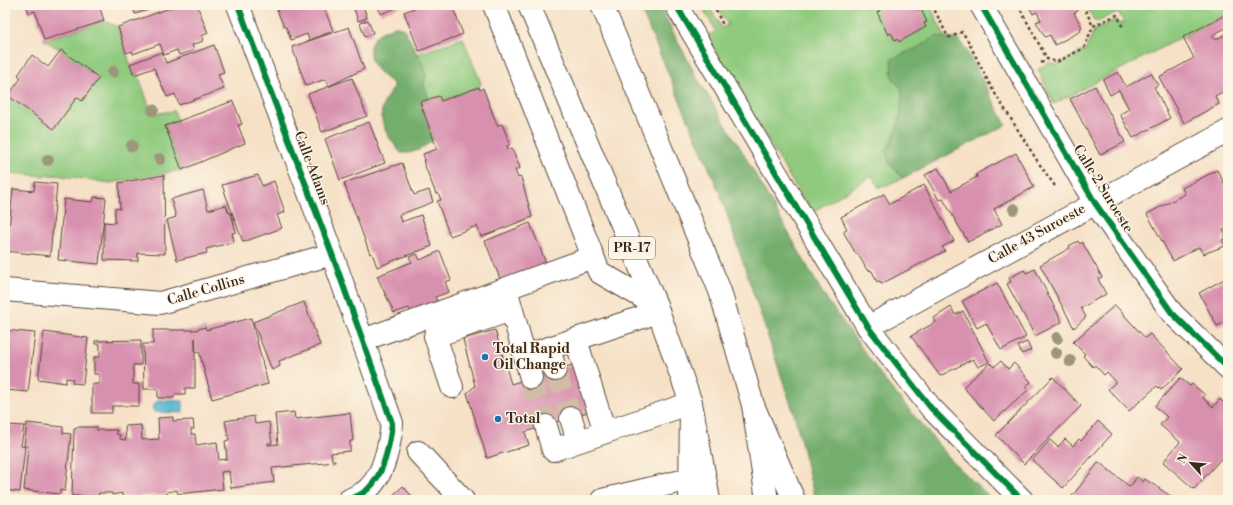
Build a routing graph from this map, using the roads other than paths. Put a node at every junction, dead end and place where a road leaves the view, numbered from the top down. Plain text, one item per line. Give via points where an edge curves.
1 (238, 5) edge
2 (494, 5) edge
3 (529, 5) edge
4 (602, 5) edge
5 (676, 5) edge
6 (981, 5) edge
7 (1228, 132) edge
8 (1094, 203) junction
9 (332, 254) junction
10 (593, 256) junction
11 (505, 288) junction
12 (5, 290) edge
13 (657, 309) junction
14 (512, 310) junction
15 (868, 327) junction
16 (363, 340) junction
17 (576, 340) junction
18 (549, 348) junction
19 (525, 356) junction
20 (1228, 368) edge
21 (555, 370) tunnel mouth
22 (531, 378) tunnel mouth
23 (452, 387) dead end
24 (691, 403) junction
25 (753, 405) junction
26 (571, 418) tunnel mouth
27 (546, 426) tunnel mouth
28 (605, 432) junction
29 (578, 442) junction
30 (418, 452) dead end
31 (690, 490) edge
32 (349, 500) edge
33 (463, 500) edge
34 (604, 500) edge
35 (709, 500) edge
36 (767, 500) edge
37 (794, 500) edge
38 (1022, 500) edge

1 - 9 main road, Calle Adams
2 - 10 main road
3 - 13 main road, PR-17
4 - 25 main road via 720,291
5 - 15 main road
6 - 8 main road, Calle 2 Suroeste
7 - 8 main road, Calle 43 Suroeste
8 - 15 main road, Calle 43 Suroeste
8 - 20 main road, Calle 2 Suroeste via 1172,313
9 - 12 main road, Calle Collins via 160,303
9 - 16 main road, Calle Adams
10 - 11 main road
10 - 13 main road via 599,272
11 - 14 main road
11 - 16 main road
13 - 17 main road
13 - 24 main road, PR-17
14 - 19 main road
14 - 23 main road via 435,336
15 - 38 main road via 931,408
16 - 32 main road, Calle Adams via 392,423 390,446 382,468 369,489
17 - 18 main road
17 - 28 main road
18 - 19 main road
18 - 21 main road
19 - 22 main road
24 - 28 main road
24 - 31 main road
24 - 35 main road, PR-17
25 - 36 main road
25 - 37 main road
26 - 29 main road
27 - 29 main road via 553,450
28 - 29 main road
30 - 33 main road
31 - 34 main road

